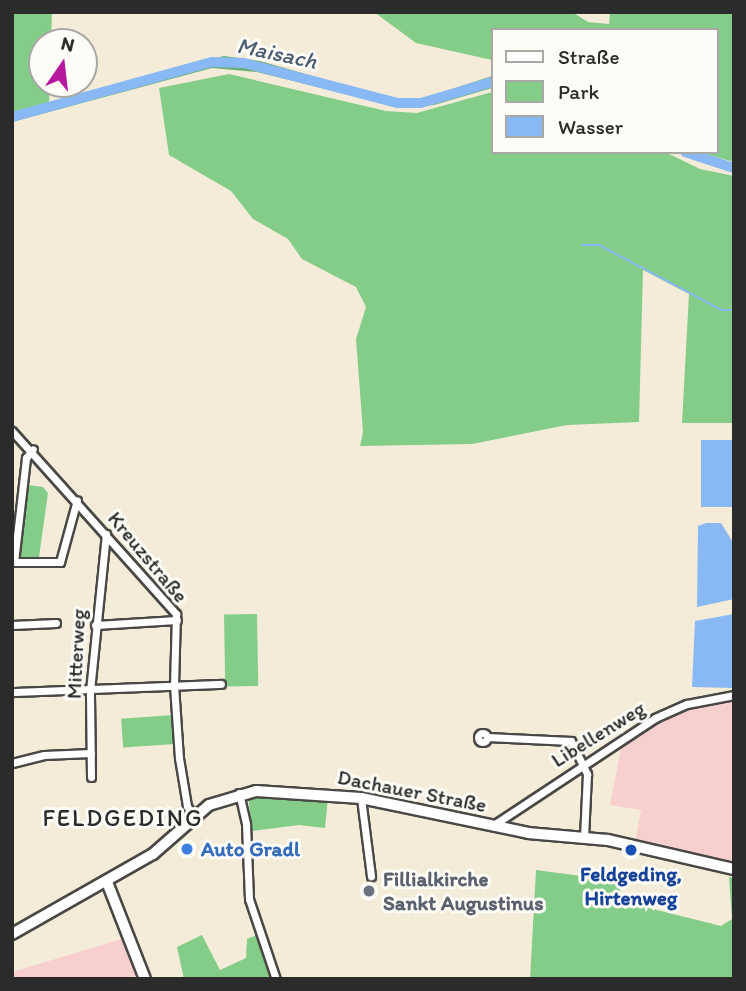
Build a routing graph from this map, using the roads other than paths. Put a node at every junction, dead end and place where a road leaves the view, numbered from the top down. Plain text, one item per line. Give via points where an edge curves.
1 (12, 431) edge
2 (33, 449) junction
3 (77, 500) junction
4 (106, 534) junction
5 (13, 562) edge
6 (177, 620) junction
7 (56, 623) dead end
8 (12, 625) edge
9 (95, 625) junction
10 (221, 684) dead end
11 (174, 685) junction
12 (90, 691) junction
13 (12, 692) edge
14 (734, 695) edge
15 (487, 737) dead end
16 (92, 753) junction
17 (12, 763) edge
18 (586, 765) junction
19 (91, 777) dead end
20 (239, 793) junction
21 (361, 798) junction
22 (195, 818) junction
23 (491, 826) junction
24 (584, 837) junction
25 (734, 869) edge
26 (371, 876) dead end
27 (107, 882) junction
28 (12, 934) edge
29 (145, 979) edge
30 (276, 979) edge

1 - 2 street, Kreuzstraße
2 - 3 street, Kreuzstraße
2 - 5 street via 26,458
3 - 4 street, Kreuzstraße
3 - 5 street via 60,562
4 - 6 street, Kreuzstraße
4 - 9 street, Mitterweg
6 - 9 street
6 - 11 street, Kreuzstraße
7 - 8 street
9 - 12 street, Mitterweg
10 - 11 street
11 - 12 street
11 - 22 street, Kreuzstraße via 183,788
12 - 13 street
12 - 16 street, Mitterweg
14 - 18 street, Libellenweg via 687,704 655,718
15 - 18 street via 572,741
16 - 17 street via 44,755
16 - 19 street, Mitterweg
18 - 23 street, Libellenweg via 554,781
18 - 24 street
20 - 21 street, Dachauer Straße via 288,791
20 - 22 street, Dachauer Straße via 217,801
20 - 30 street via 247,824 249,899
21 - 23 street, Dachauer Straße
21 - 26 street
22 - 27 street, Dachauer Straße via 169,843
23 - 24 street, Dachauer Straße
24 - 25 street, Dachauer Straße
27 - 28 street, Dachauer Straße
27 - 29 street

